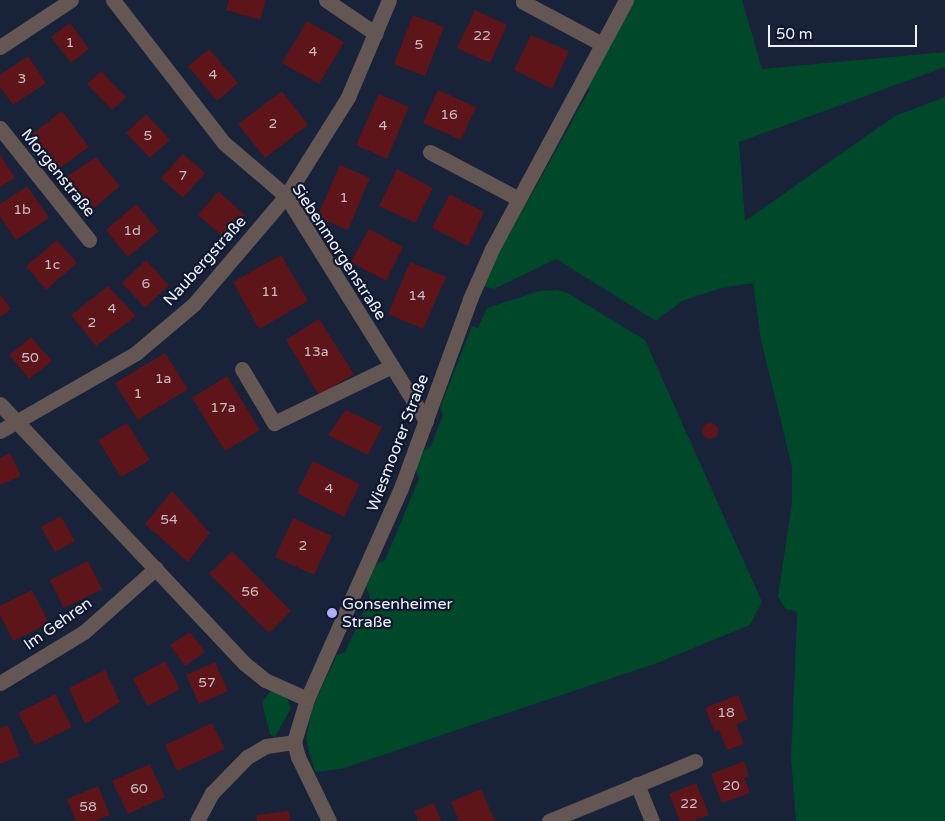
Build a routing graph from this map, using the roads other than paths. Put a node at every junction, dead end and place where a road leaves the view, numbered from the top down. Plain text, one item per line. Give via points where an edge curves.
1 (71, 0) edge
2 (113, 0) edge
3 (326, 0) edge
4 (389, 0) edge
5 (626, 0) edge
6 (523, 2) dead end
7 (376, 34) junction
8 (2, 42) edge
9 (600, 43) junction
10 (0, 128) edge
11 (430, 152) dead end
12 (286, 196) junction
13 (517, 198) junction
14 (89, 240) dead end
15 (392, 366) junction
16 (242, 369) dead end
17 (0, 404) edge
18 (426, 421) junction
19 (17, 422) junction
20 (0, 431) edge
21 (156, 568) junction
22 (0, 683) edge
23 (307, 699) junction
24 (294, 742) junction
25 (695, 762) dead end
26 (637, 784) junction
27 (197, 821) edge
28 (329, 821) edge
29 (549, 821) edge
30 (652, 821) edge

1 - 8 street
2 - 12 street, Siebenmorgenstraße via 224,143
3 - 7 street
4 - 7 street, Naubergstraße
5 - 9 street, Wiesmoorer Straße
6 - 9 street
7 - 12 street, Naubergstraße via 348,97
9 - 13 street, Wiesmoorer Straße
10 - 14 street, Morgenstraße
11 - 13 street
12 - 15 street, Siebenmorgenstraße
12 - 19 street, Naubergstraße via 194,304 136,353
13 - 18 street, Wiesmoorer Straße via 470,299
15 - 16 street via 274,423
15 - 18 street, Siebenmorgenstraße
17 - 19 street
18 - 23 street, Wiesmoorer Straße via 402,488
19 - 20 street, Naubergstraße
19 - 21 street
21 - 22 street, Im Gehren via 84,632
21 - 23 street via 258,675
23 - 24 street
24 - 27 street via 266,746 247,757 212,793
24 - 28 street via 298,758
25 - 26 street
26 - 29 street
26 - 30 street

